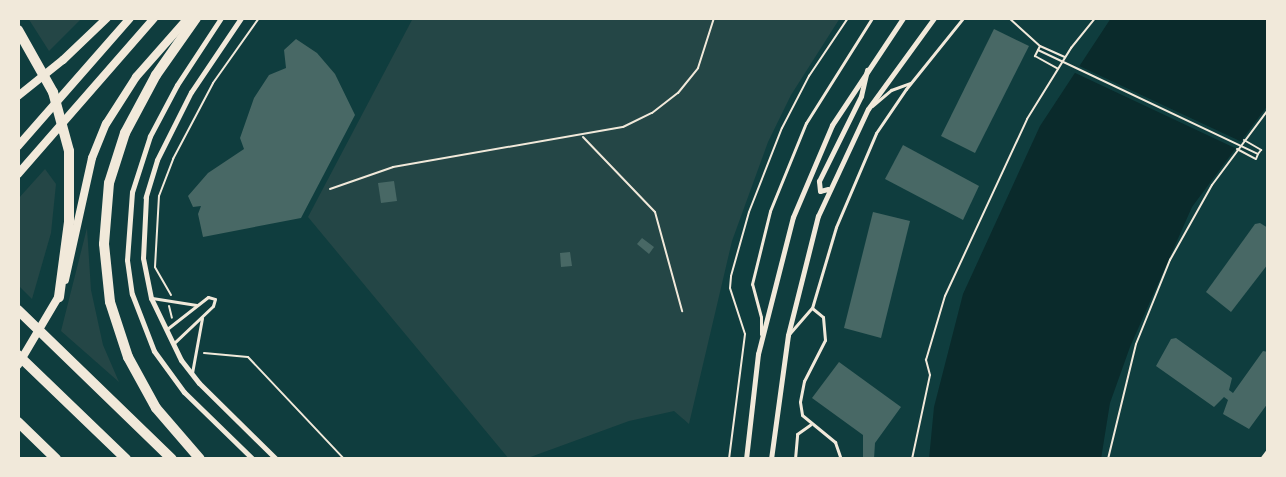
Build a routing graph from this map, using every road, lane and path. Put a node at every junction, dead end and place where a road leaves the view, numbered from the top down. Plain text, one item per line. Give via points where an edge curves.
1 (107, 18) edge
2 (130, 18) edge
3 (154, 18) edge
4 (196, 18) edge
5 (221, 18) edge
6 (241, 18) edge
7 (259, 18) edge
8 (714, 18) edge
9 (872, 18) edge
10 (903, 18) edge
11 (934, 18) edge
12 (963, 18) edge
13 (1009, 18) edge
14 (1095, 18) edge
15 (186, 20) edge
16 (18, 30) edge
17 (1040, 46) junction
18 (1038, 50) junction
19 (1065, 57) junction
20 (867, 69) junction
21 (1058, 69) junction
22 (911, 83) junction
23 (18, 96) edge
24 (868, 109) junction
25 (1268, 110) edge
26 (582, 136) junction
27 (1244, 140) junction
28 (18, 146) edge
29 (1237, 149) junction
30 (1258, 154) junction
31 (18, 174) edge
32 (330, 189) dead end
33 (828, 189) junction
34 (59, 297) junction
35 (151, 298) junction
36 (169, 303) junction
37 (198, 305) junction
38 (812, 308) junction
39 (18, 310) edge
40 (682, 311) dead end
41 (202, 316) junction
42 (174, 323) junction
43 (164, 331) junction
44 (788, 335) junction
45 (761, 338) junction
46 (172, 345) junction
47 (194, 345) junction
48 (18, 355) edge
49 (18, 365) edge
50 (192, 375) junction
51 (18, 422) edge
52 (810, 425) junction
53 (1268, 451) edge
54 (56, 459) edge
55 (126, 459) edge
56 (172, 459) edge
57 (200, 459) edge
58 (253, 459) edge
59 (276, 459) edge
60 (344, 459) edge
61 (746, 459) edge
62 (771, 459) edge
63 (795, 459) edge
64 (841, 459) edge
65 (912, 459) edge
66 (1108, 459) edge
67 (1262, 459) edge

1 - 23 main road
2 - 28 main road
3 - 31 main road
4 - 57 highway via 156,75 124,133 109,183 104,244 110,302 128,357 156,408
5 - 58 street via 177,85 150,136 132,192 127,260 135,305 154,351 184,392
6 - 35 street via 191,92 157,160 142,229
7 - 36 path via 213,83 173,159 159,196 154,261 157,273 170,290
8 - 26 path via 698,68 678,93 652,113 623,127
9 - 45 lane via 806,123 770,212 752,284 761,317
10 - 20 street
11 - 24 street
12 - 22 lane
13 - 17 path
14 - 19 path
15 - 34 main road via 136,77 106,124 93,158 74,250
16 - 34 highway via 53,92 69,151 69,222
17 - 18 path
17 - 19 path
18 - 21 path via 1035,56
18 - 30 path
19 - 21 path
20 - 33 street via 861,96 819,181 820,191
20 - 45 street via 832,125 802,193 777,270
21 - 65 path via 1027,119 945,296 926,360 930,375
22 - 24 lane via 891,90
22 - 38 lane via 885,118 860,166
24 - 33 street
25 - 27 path
26 - 32 path via 393,167
26 - 40 path via 655,212
27 - 29 path
27 - 30 path via 1261,150
29 - 30 path via 1256,159
29 - 66 path via 1170,260 1136,344
33 - 44 street via 807,251
34 - 49 main road
35 - 36 lane
35 - 43 street
36 - 37 lane
36 - 42 path
37 - 41 lane via 208,297 215,299
37 - 42 lane
38 - 44 lane
38 - 52 lane via 823,317 826,328 825,340 804,381 800,402 802,415
39 - 56 highway
41 - 46 lane
41 - 47 lane
42 - 43 lane
43 - 46 street
44 - 62 street
45 - 61 street
46 - 50 street
47 - 50 lane
47 - 60 path via 212,356 234,353 248,357
48 - 55 highway
50 - 59 street
51 - 54 highway
52 - 63 lane via 797,434
52 - 64 lane via 835,442
53 - 67 street

